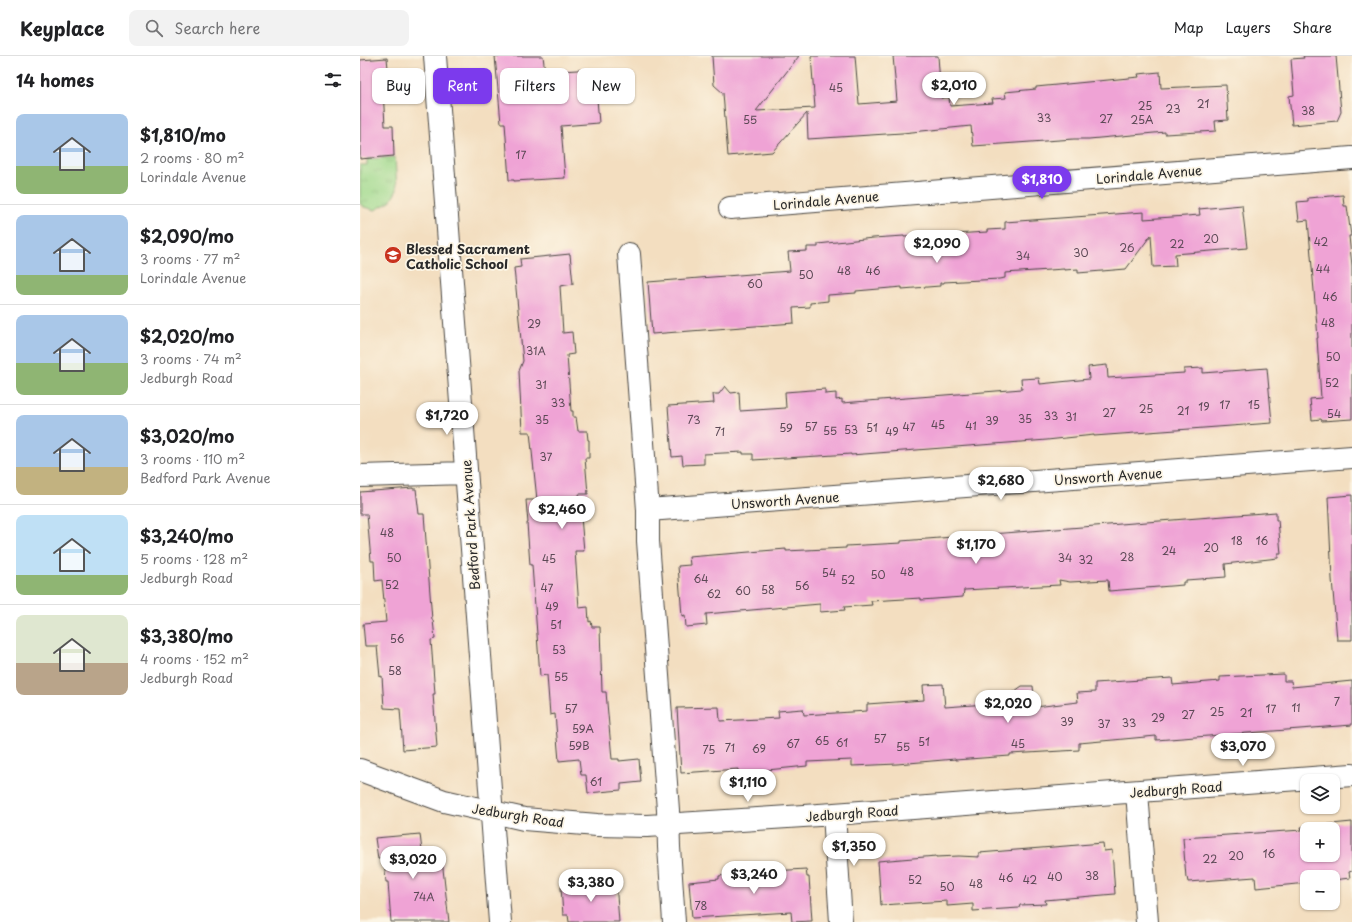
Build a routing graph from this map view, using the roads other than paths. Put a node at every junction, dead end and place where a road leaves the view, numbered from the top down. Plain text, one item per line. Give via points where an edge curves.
1 (436, 56) edge
2 (1352, 158) edge
3 (730, 208) dead end
4 (629, 254) dead end
5 (1352, 457) edge
6 (466, 473) junction
7 (360, 476) edge
8 (648, 510) junction
9 (360, 770) edge
10 (1352, 776) edge
11 (1137, 792) junction
12 (492, 812) junction
13 (834, 814) junction
14 (668, 826) junction
15 (500, 922) edge
16 (674, 922) edge
17 (841, 922) edge
18 (1146, 922) edge

1 - 6 street, Bedford Park Avenue
2 - 3 street, Lorindale Avenue
4 - 8 street
5 - 8 street, Unsworth Avenue
6 - 7 street
6 - 12 street, Bedford Park Avenue
8 - 14 street
9 - 12 street, Jedburgh Road via 444,801
10 - 11 street, Jedburgh Road
11 - 13 street, Jedburgh Road
11 - 18 street
12 - 14 street, Jedburgh Road via 533,820 568,823
12 - 15 street, Bedford Park Avenue
13 - 14 street, Jedburgh Road
13 - 17 street
14 - 16 street

